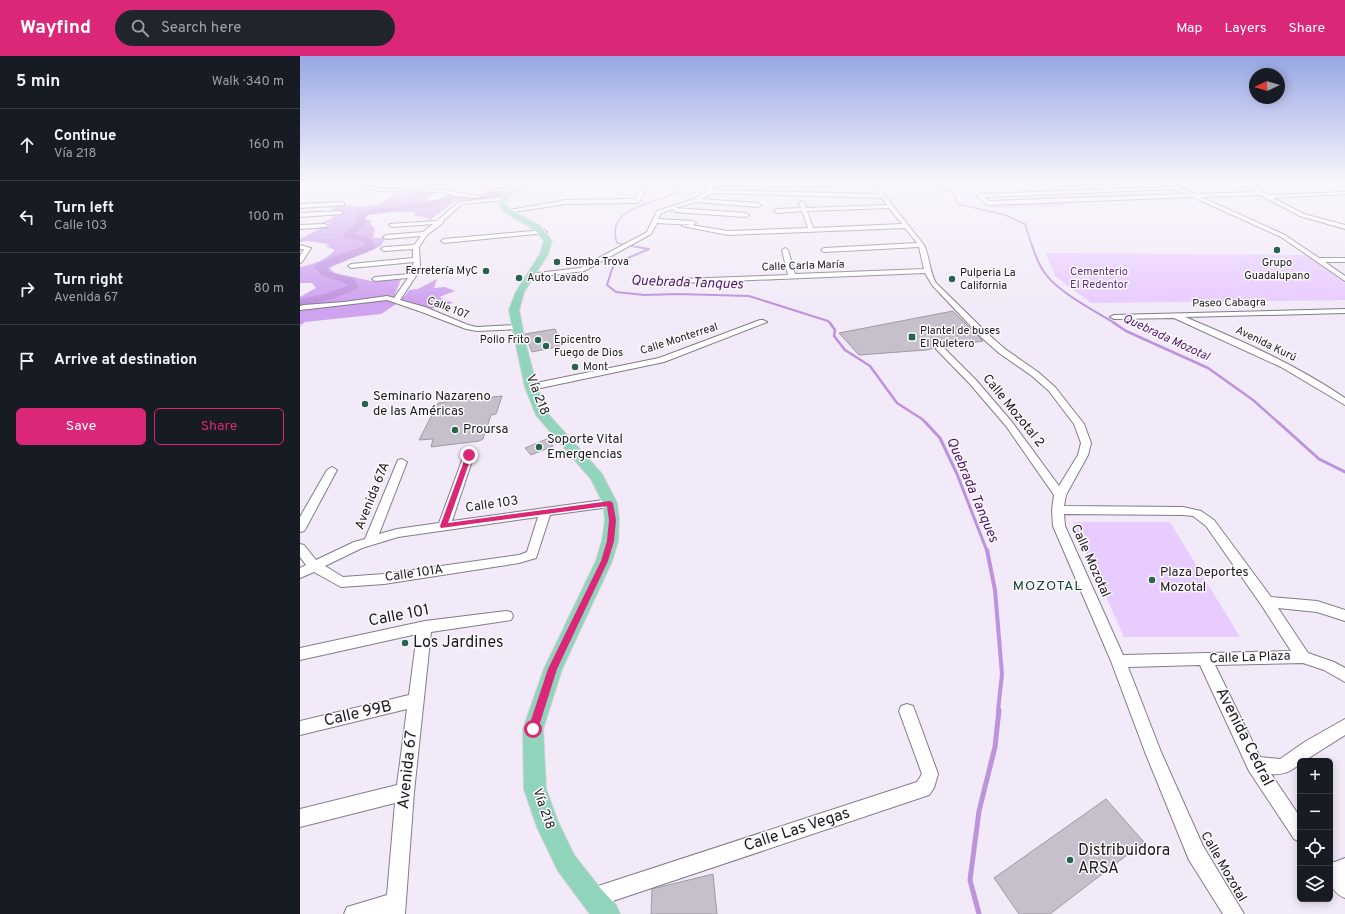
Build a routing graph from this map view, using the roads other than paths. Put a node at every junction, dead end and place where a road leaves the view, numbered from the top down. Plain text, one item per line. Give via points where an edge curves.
1 (424, 223) edge
2 (440, 223) edge
3 (531, 223) edge
4 (655, 223) edge
5 (687, 223) edge
6 (808, 223) edge
7 (904, 223) edge
8 (1255, 223) edge
9 (1331, 223) edge
10 (701, 224) dead end
11 (392, 225) dead end
12 (325, 226) dead end
13 (685, 226) dead end
14 (906, 226) junction
15 (300, 227) edge
16 (1345, 227) edge
17 (811, 230) junction
18 (544, 232) junction
19 (425, 234) junction
20 (386, 237) dead end
21 (444, 241) dead end
22 (921, 245) junction
23 (416, 246) junction
24 (300, 248) edge
25 (384, 249) dead end
26 (785, 250) dead end
27 (824, 250) dead end
28 (416, 260) junction
29 (1318, 260) junction
30 (1345, 260) edge
31 (300, 261) edge
32 (351, 266) dead end
33 (927, 271) junction
34 (413, 276) junction
35 (530, 276) junction
36 (792, 277) junction
37 (1345, 279) edge
38 (375, 280) dead end
39 (680, 281) dead end
40 (396, 301) junction
41 (300, 308) edge
42 (1345, 311) edge
43 (1173, 315) junction
44 (1114, 317) dead end
45 (763, 322) dead end
46 (517, 327) junction
47 (940, 349) dead end
48 (531, 387) junction
49 (1345, 402) edge
50 (469, 455) dead end
51 (402, 462) dead end
52 (332, 470) dead end
53 (1060, 495) junction
54 (610, 503) junction
55 (1058, 510) junction
56 (546, 511) junction
57 (444, 526) junction
58 (300, 528) edge
59 (370, 541) junction
60 (300, 548) edge
61 (314, 566) junction
62 (300, 573) edge
63 (1267, 602) junction
64 (506, 616) dead end
65 (1345, 616) edge
66 (425, 627) junction
67 (300, 654) edge
68 (1303, 657) junction
69 (1205, 660) junction
70 (1118, 661) junction
71 (1345, 676) edge
72 (416, 700) junction
73 (907, 711) dead end
74 (1345, 726) edge
75 (300, 728) edge
76 (1255, 765) junction
77 (405, 792) junction
78 (300, 818) edge
79 (1298, 830) edge
80 (600, 906) edge
81 (396, 908) edge
82 (354, 914) edge
83 (1234, 914) edge

1 - 11 street
2 - 19 street
3 - 18 main road
4 - 35 street via 649,233 582,270
5 - 10 street
6 - 17 street
7 - 14 street, Calle Mozotal
8 - 29 street via 1283,236
9 - 16 street
12 - 15 street
13 - 17 street via 728,233
14 - 17 street
14 - 22 street, Calle Mozotal
18 - 21 street
18 - 35 main road, Vía 218 via 548,240 547,245
19 - 20 street
19 - 23 street
22 - 27 street
22 - 33 street, Calle Mozotal via 925,253
23 - 25 street
23 - 28 street
24 - 31 street via 308,248
26 - 36 street
28 - 32 street
28 - 34 street via 417,266
29 - 30 street
29 - 37 street
33 - 36 street, Calle Carla María
33 - 53 street, Calle Mozotal via 934,284 980,331 1052,389 1079,424 1086,443 1083,455
34 - 38 street
34 - 40 street
35 - 46 main road, Vía 218 via 520,292 514,310
36 - 39 street, Calle Carla María
40 - 41 street, Calle 107 via 387,298
40 - 46 street, Calle 107 via 466,327
42 - 43 street, Paseo Cabagra
43 - 44 street, Paseo Cabagra
43 - 49 street, Avenida Kurú via 1273,358 1318,382
45 - 48 street, Calle Monterreal via 661,360
46 - 48 main road, Vía 218
47 - 53 street, Calle Mozotal 2 via 1010,424
48 - 54 main road, Vía 218 via 542,415 597,477
50 - 57 street
51 - 59 street, Avenida 67A
52 - 58 street
53 - 55 street, Calle Mozotal
54 - 56 street, Calle 103
54 - 80 main road, Vía 218 via 610,541 604,561 553,669 533,729 535,789 548,827 566,863
55 - 63 street, Calle La Plaza via 1188,511 1200,514 1210,523
55 - 70 street, Calle Mozotal via 1059,526
56 - 57 street, Calle 103
56 - 61 street, Calle 101A via 532,555 519,559 384,579 341,582
57 - 59 street, Calle 103 via 398,533
59 - 61 street, Calle 103
60 - 61 street
61 - 62 street
63 - 65 street via 1317,607
63 - 68 street, Calle La Plaza
64 - 66 street, Calle 101
66 - 67 street, Calle 101
66 - 72 street, Avenida 67
68 - 69 street, Calle La Plaza
68 - 71 street via 1329,666
69 - 70 street, Calle La Plaza
69 - 76 street, Avenida Cedral
70 - 83 street, Calle Mozotal via 1196,853
72 - 75 street, Calle 99B
72 - 77 street, Avenida 67
73 - 80 street, Calle Las Vegas via 930,774 923,789
74 - 76 street via 1282,767
76 - 79 street, Avenida Cedral
77 - 78 street
77 - 81 street, Avenida 67
81 - 82 street

